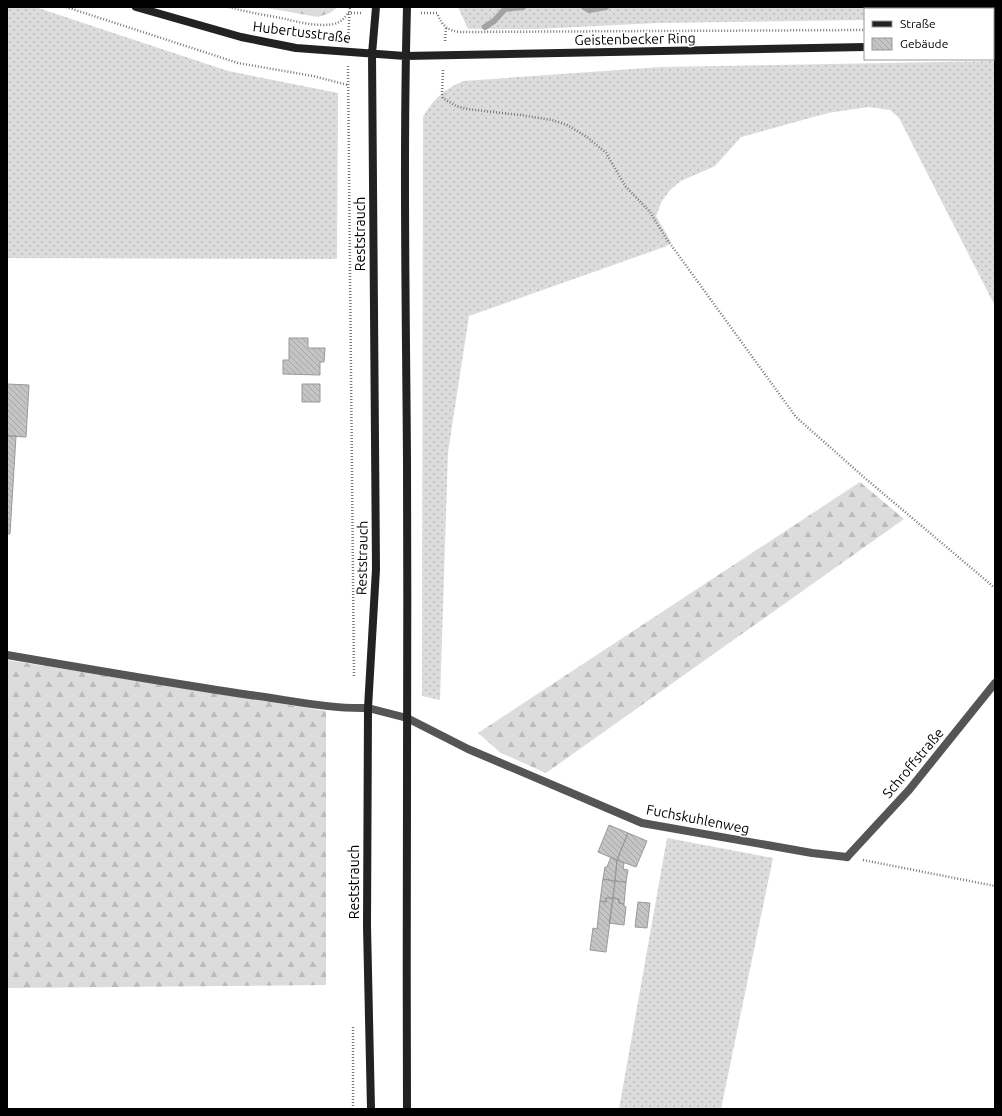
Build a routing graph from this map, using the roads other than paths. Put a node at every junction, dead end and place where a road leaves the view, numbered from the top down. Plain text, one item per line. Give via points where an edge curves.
1 (136, 7) edge
2 (375, 10) edge
3 (407, 10) edge
4 (864, 47) edge
5 (372, 54) junction
6 (405, 56) junction
7 (7, 655) edge
8 (995, 684) edge
9 (368, 708) junction
10 (407, 718) junction
11 (847, 857) joint
12 (371, 1109) edge
13 (407, 1109) edge

1 - 5 main road, Hubertusstraße via 241,37 296,48
2 - 5 main road, Reststrauch
3 - 6 main road
4 - 6 main road, Geistenbecker Ring
5 - 6 main road, Geistenbecker Ring
5 - 9 main road, Reststrauch via 376,569
6 - 10 main road
7 - 9 street, Fuchskuhlenweg via 164,683
8 - 11 street, Schroffstraße via 909,790
9 - 10 street, Fuchskuhlenweg
9 - 12 main road, Reststrauch via 367,926
10 - 11 street, Fuchskuhlenweg via 468,749 642,823 804,852
10 - 13 main road

